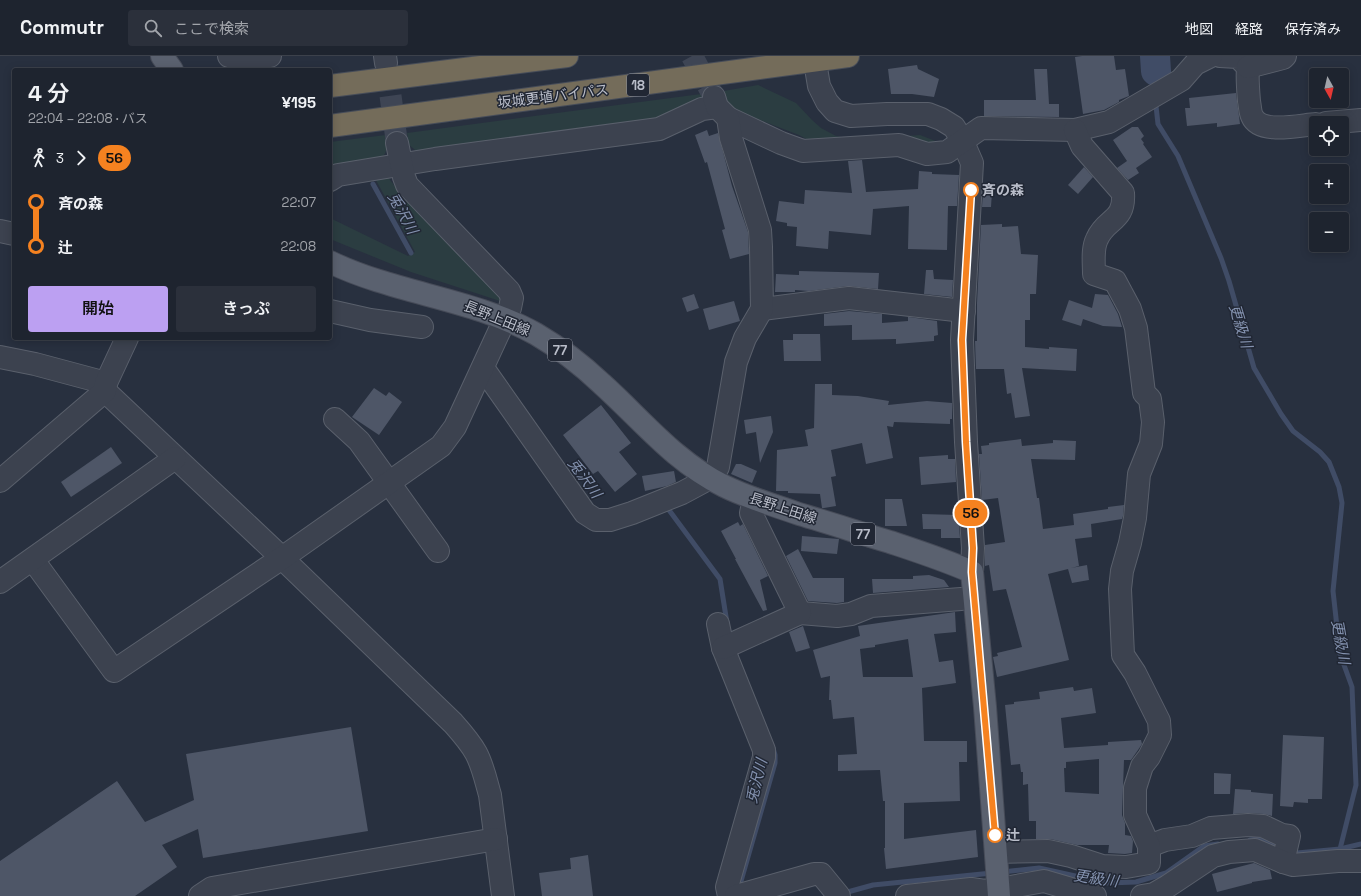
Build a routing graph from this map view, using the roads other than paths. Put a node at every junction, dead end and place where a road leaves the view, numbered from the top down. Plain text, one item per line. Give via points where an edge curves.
1 (162, 56) edge
2 (229, 56) edge
3 (270, 56) edge
4 (568, 56) edge
5 (848, 56) edge
6 (1210, 56) edge
7 (1220, 56) edge
8 (1285, 56) edge
9 (815, 58) edge
10 (1248, 67) junction
11 (171, 68) edge
12 (332, 86) edge
13 (720, 107) junction
14 (1361, 120) edge
15 (1349, 121) edge
16 (1309, 125) edge
17 (332, 126) edge
18 (1075, 130) junction
19 (962, 140) junction
20 (397, 143) tunnel mouth
21 (401, 165) junction
22 (332, 179) edge
23 (0, 231) edge
24 (12, 234) edge
25 (332, 263) edge
26 (762, 309) junction
27 (332, 311) edge
28 (964, 311) junction
29 (505, 319) junction
30 (422, 327) dead end
31 (126, 340) edge
32 (0, 357) edge
33 (483, 368) junction
34 (105, 387) junction
35 (335, 419) dead end
36 (175, 458) junction
37 (710, 478) junction
38 (0, 481) edge
39 (389, 482) junction
40 (754, 499) junction
41 (438, 551) dead end
42 (282, 558) junction
43 (33, 560) junction
44 (972, 572) junction
45 (0, 582) edge
46 (961, 599) dead end
47 (800, 613) junction
48 (718, 624) dead end
49 (724, 648) junction
50 (496, 839) junction
51 (1149, 846) junction
52 (1285, 854) junction
53 (996, 857) junction
54 (1361, 861) edge
55 (834, 889) edge
56 (999, 890) edge
57 (736, 895) edge
58 (200, 896) edge
59 (503, 896) edge
60 (907, 896) edge
61 (1095, 896) edge
62 (1142, 896) edge

1 - 11 main road
2 - 3 street via 243,61
4 - 12 highway
5 - 9 highway, 坂城更埴バイパス / 18
6 - 18 street via 1195,64 1181,80 1109,122
7 - 10 street via 1238,57
8 - 10 street
9 - 17 highway, 坂城更埴バイパス / 18
9 - 19 street via 819,86 835,111 851,116 928,114 954,127
10 - 16 street via 1251,115 1255,121 1270,128
13 - 19 street via 781,143 803,151 899,145 927,154 947,152
13 - 21 street via 702,109 659,129
13 - 26 street via 760,230
14 - 15 street
18 - 19 street via 981,128
18 - 51 street via 1082,146 1123,193 1124,203 1119,216 1108,224 1097,240 1094,274 1115,281 1130,309 1136,328 1144,392 1150,399 1153,422 1151,444 1139,474 1135,518 1120,589 1123,655 1146,693 1160,728 1160,735 1142,766 1135,788 1135,815
19 - 28 street via 972,162
20 - 21 street
21 - 22 street via 338,175
21 - 29 street via 407,185 509,291 512,301
23 - 24 street
25 - 29 main road, 長野上田線 / 77 via 374,280 450,300
26 - 28 street via 849,298
26 - 37 street via 745,338 736,362 718,467
27 - 30 street
28 - 44 street via 962,340 973,548
29 - 33 street
29 - 37 main road, 長野上田線 / 77 via 535,334 577,362 683,461
31 - 34 street
32 - 34 street via 35,364
33 - 37 street via 585,513 596,520 610,520 632,513 682,493
33 - 39 street via 455,428 440,446
34 - 36 street
34 - 38 street
35 - 39 street via 360,441
36 - 42 street
36 - 43 street
37 - 40 main road, 長野上田線 / 77
39 - 41 street
39 - 42 street
40 - 44 main road, 長野上田線 / 77 via 907,548
40 - 47 street via 751,513
42 - 43 street via 114,672
42 - 50 street via 468,740 486,780
43 - 45 street
44 - 53 main road
46 - 47 street via 871,606 851,614 837,616
47 - 49 street
48 - 49 street
49 - 57 street via 764,750 727,887
50 - 58 street via 212,888
50 - 59 street
51 - 52 street via 1165,840 1192,836 1211,828 1263,826 1289,836
51 - 53 street via 1148,863 1126,867 1102,866 1048,851
52 - 54 street via 1293,865
52 - 62 street via 1255,850 1213,856 1154,894
53 - 56 main road
55 - 57 street via 821,874 814,874
56 - 60 street via 971,889
56 - 61 street via 1044,881

